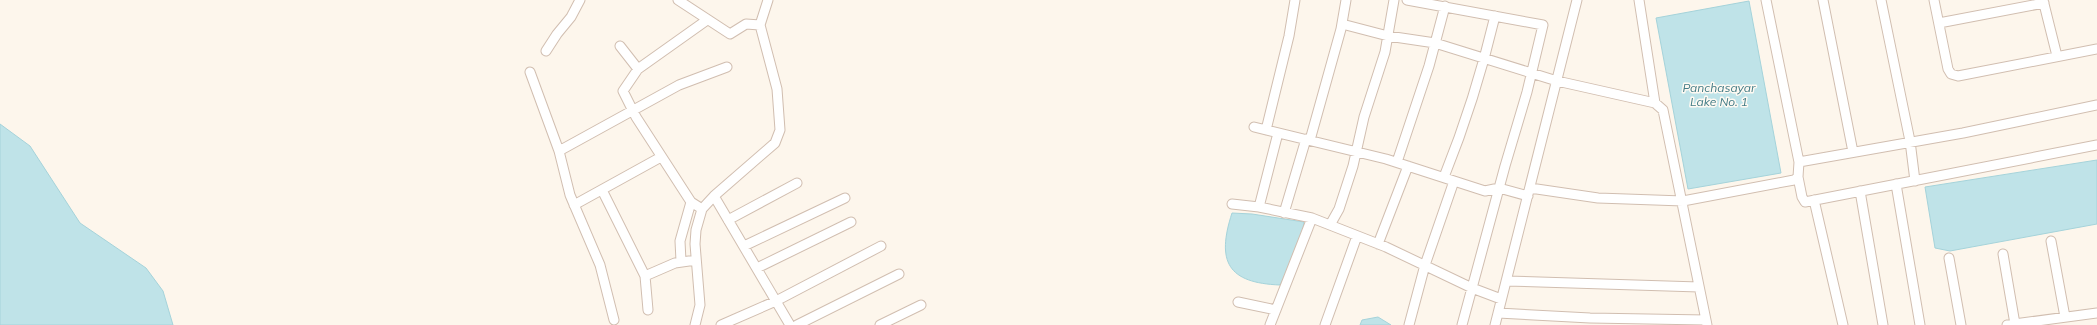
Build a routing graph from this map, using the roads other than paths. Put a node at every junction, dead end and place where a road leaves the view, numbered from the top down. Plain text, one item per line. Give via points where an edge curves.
1 (580, 0) edge
2 (678, 0) edge
3 (768, 0) edge
4 (1295, 0) edge
5 (1346, 0) edge
6 (1394, 0) edge
7 (1408, 0) edge
8 (1577, 0) edge
9 (1639, 0) edge
10 (1766, 0) edge
11 (1823, 0) edge
12 (1881, 0) edge
13 (1934, 0) edge
14 (2043, 1) edge
15 (1445, 6) junction
16 (1495, 16) junction
17 (707, 20) junction
18 (1940, 23) junction
19 (1342, 24) junction
20 (760, 25) junction
21 (1388, 36) junction
22 (1435, 43) junction
23 (620, 46) dead end
24 (2097, 48) edge
25 (546, 50) dead end
26 (2057, 56) junction
27 (1485, 58) junction
28 (727, 67) dead end
29 (638, 69) junction
30 (530, 72) dead end
31 (1532, 73) junction
32 (1557, 81) junction
33 (1655, 103) junction
34 (2097, 105) edge
35 (634, 110) junction
36 (1254, 127) dead end
37 (1266, 130) junction
38 (1278, 133) junction
39 (1308, 139) junction
40 (1910, 141) junction
41 (2097, 145) edge
42 (559, 151) junction
43 (1356, 151) junction
44 (1853, 152) junction
45 (661, 157) junction
46 (1397, 162) junction
47 (1798, 162) junction
48 (1408, 166) junction
49 (1444, 177) junction
50 (1798, 177) junction
51 (1915, 180) junction
52 (1454, 181) junction
53 (797, 183) dead end
54 (1896, 184) junction
55 (1499, 188) junction
56 (602, 190) junction
57 (1860, 191) junction
58 (1529, 192) junction
59 (714, 196) junction
60 (845, 198) dead end
61 (1814, 200) junction
62 (1683, 201) junction
63 (691, 202) junction
64 (1232, 204) dead end
65 (574, 205) junction
66 (1259, 207) junction
67 (702, 209) junction
68 (1284, 213) junction
69 (1312, 218) junction
70 (728, 220) junction
71 (851, 222) dead end
72 (1330, 225) junction
73 (1357, 236) junction
74 (2051, 241) dead end
75 (1378, 244) junction
76 (744, 246) junction
77 (881, 246) dead end
78 (2003, 254) dead end
79 (1949, 258) dead end
80 (696, 260) junction
81 (681, 261) junction
82 (1425, 265) junction
83 (756, 268) junction
84 (899, 274) dead end
85 (645, 276) junction
86 (1506, 282) junction
87 (1699, 287) junction
88 (1472, 288) junction
89 (1500, 299) junction
90 (776, 301) junction
91 (1238, 302) dead end
92 (921, 305) dead end
93 (648, 310) dead end
94 (1276, 310) junction
95 (1498, 313) junction
96 (2097, 313) edge
97 (1554, 315) junction
98 (2065, 317) junction
99 (614, 320) dead end
100 (1590, 322) edge
101 (2046, 322) edge
102 (1706, 323) edge
103 (2011, 324) edge
104 (695, 325) edge
105 (721, 325) edge
106 (790, 325) edge
107 (797, 325) edge
108 (880, 325) edge
109 (1270, 325) edge
110 (1325, 325) edge
111 (1409, 325) edge
112 (1462, 325) edge
113 (1495, 325) edge
114 (1555, 325) edge
115 (1843, 325) edge
116 (1883, 325) edge
117 (1920, 325) edge
118 (1961, 325) edge

1 - 25 street via 572,17
2 - 17 street
3 - 20 street
4 - 37 street
5 - 19 street
6 - 21 street
7 - 15 street
8 - 32 street
9 - 33 street
10 - 47 street
11 - 44 street
12 - 40 street
13 - 18 street
14 - 18 street
14 - 26 street
15 - 16 street
15 - 22 street
16 - 27 street
16 - 31 street via 1543,25
17 - 20 street via 730,34 746,24
17 - 29 street
18 - 26 street via 1948,69 1951,74 1958,76
19 - 21 street
19 - 39 street
20 - 59 street via 777,90 780,130 775,143 763,156
21 - 22 street
21 - 43 street
22 - 27 street
22 - 46 street
23 - 29 street
24 - 26 street
27 - 31 street
27 - 49 street via 1458,144
28 - 35 street via 679,85
29 - 35 street via 623,91
30 - 42 street
31 - 32 street
31 - 55 street
32 - 33 street
32 - 58 street
33 - 62 street via 1663,110
34 - 40 street via 1963,133
35 - 42 street
35 - 45 street
36 - 37 street
37 - 38 street
38 - 39 street
38 - 66 street
39 - 43 street
39 - 68 street
40 - 44 street
40 - 51 street
41 - 51 street
42 - 65 street
43 - 46 street
43 - 72 street via 1339,209
44 - 47 street
45 - 56 street
45 - 63 street
46 - 48 street
47 - 50 street
48 - 49 street
48 - 75 street
49 - 52 street
50 - 61 street via 1805,202
50 - 62 street via 1794,180
51 - 54 street
52 - 55 street via 1485,191
52 - 82 street
53 - 70 street
54 - 57 street
54 - 117 street
55 - 58 street
55 - 88 street
56 - 65 street
56 - 85 street
57 - 61 street
57 - 116 street
58 - 62 street
58 - 86 street
59 - 67 street
59 - 70 street
60 - 76 street
61 - 115 street
62 - 87 street
63 - 67 street
63 - 81 street via 680,241
64 - 66 street
65 - 99 street via 600,265
66 - 68 street
67 - 80 street via 696,230
68 - 69 street
69 - 72 street
69 - 94 street
70 - 76 street
71 - 83 street
72 - 73 street
73 - 75 street
73 - 110 street
74 - 98 street
75 - 82 street
76 - 83 street
77 - 90 street
78 - 103 street
79 - 118 street
80 - 81 street
80 - 104 street via 700,305
81 - 85 street
82 - 88 street
82 - 111 street
83 - 90 street
84 - 107 street
85 - 93 street
86 - 87 street
86 - 89 street
87 - 102 street
88 - 89 street
88 - 112 street
89 - 95 street
90 - 105 street
90 - 106 street
91 - 94 street
92 - 108 street
94 - 109 street
95 - 97 street
95 - 113 street
96 - 98 street
97 - 100 street
97 - 114 street
98 - 101 street
100 - 102 street
101 - 103 street

